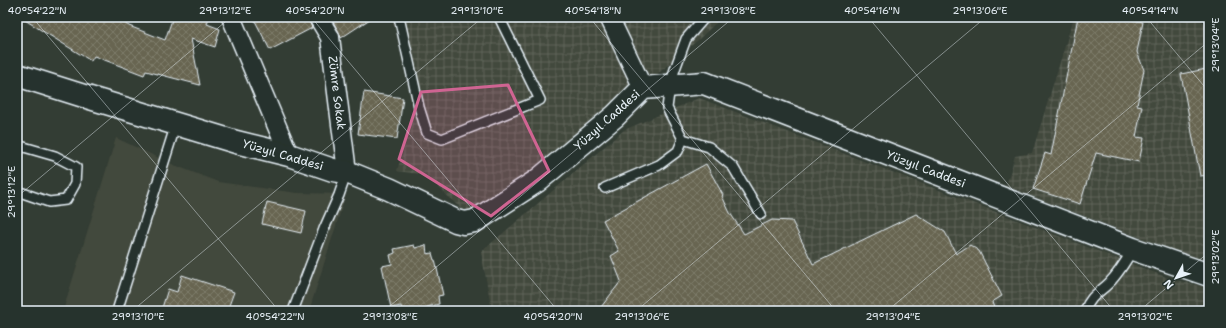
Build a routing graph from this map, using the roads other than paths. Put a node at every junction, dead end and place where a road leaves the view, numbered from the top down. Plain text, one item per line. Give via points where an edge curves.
1 (231, 17) edge
2 (318, 17) edge
3 (400, 17) edge
4 (499, 17) edge
5 (609, 17) edge
6 (705, 17) edge
7 (17, 75) edge
8 (670, 86) junction
9 (642, 88) junction
10 (176, 124) junction
11 (684, 140) junction
12 (17, 145) edge
13 (289, 155) junction
14 (347, 172) junction
15 (605, 188) dead end
16 (17, 191) edge
17 (761, 214) dead end
18 (1132, 249) junction
19 (1209, 275) edge
20 (117, 311) edge
21 (293, 311) edge
22 (1085, 311) edge

1 - 13 street
2 - 14 street, Zümre Sokak via 330,37
3 - 4 lane via 427,133 442,139 540,100
5 - 9 street
6 - 8 lane via 686,38
7 - 10 street, Yüzyıl Caddesi
8 - 9 street, Yüzyıl Caddesi
8 - 11 lane via 667,108
8 - 18 street, Yüzyıl Caddesi via 704,83
9 - 14 street, Yüzyıl Caddesi via 615,116 537,181 475,221 456,221
10 - 13 street, Yüzyıl Caddesi
10 - 20 lane
11 - 15 lane via 678,151 659,165
11 - 17 lane via 710,147 733,167
12 - 16 lane via 55,156 76,167 75,184 66,200 49,202
13 - 14 street, Yüzyıl Caddesi via 332,170
14 - 21 lane
18 - 19 street, Yüzyıl Caddesi
18 - 22 lane via 1119,272 1092,297

